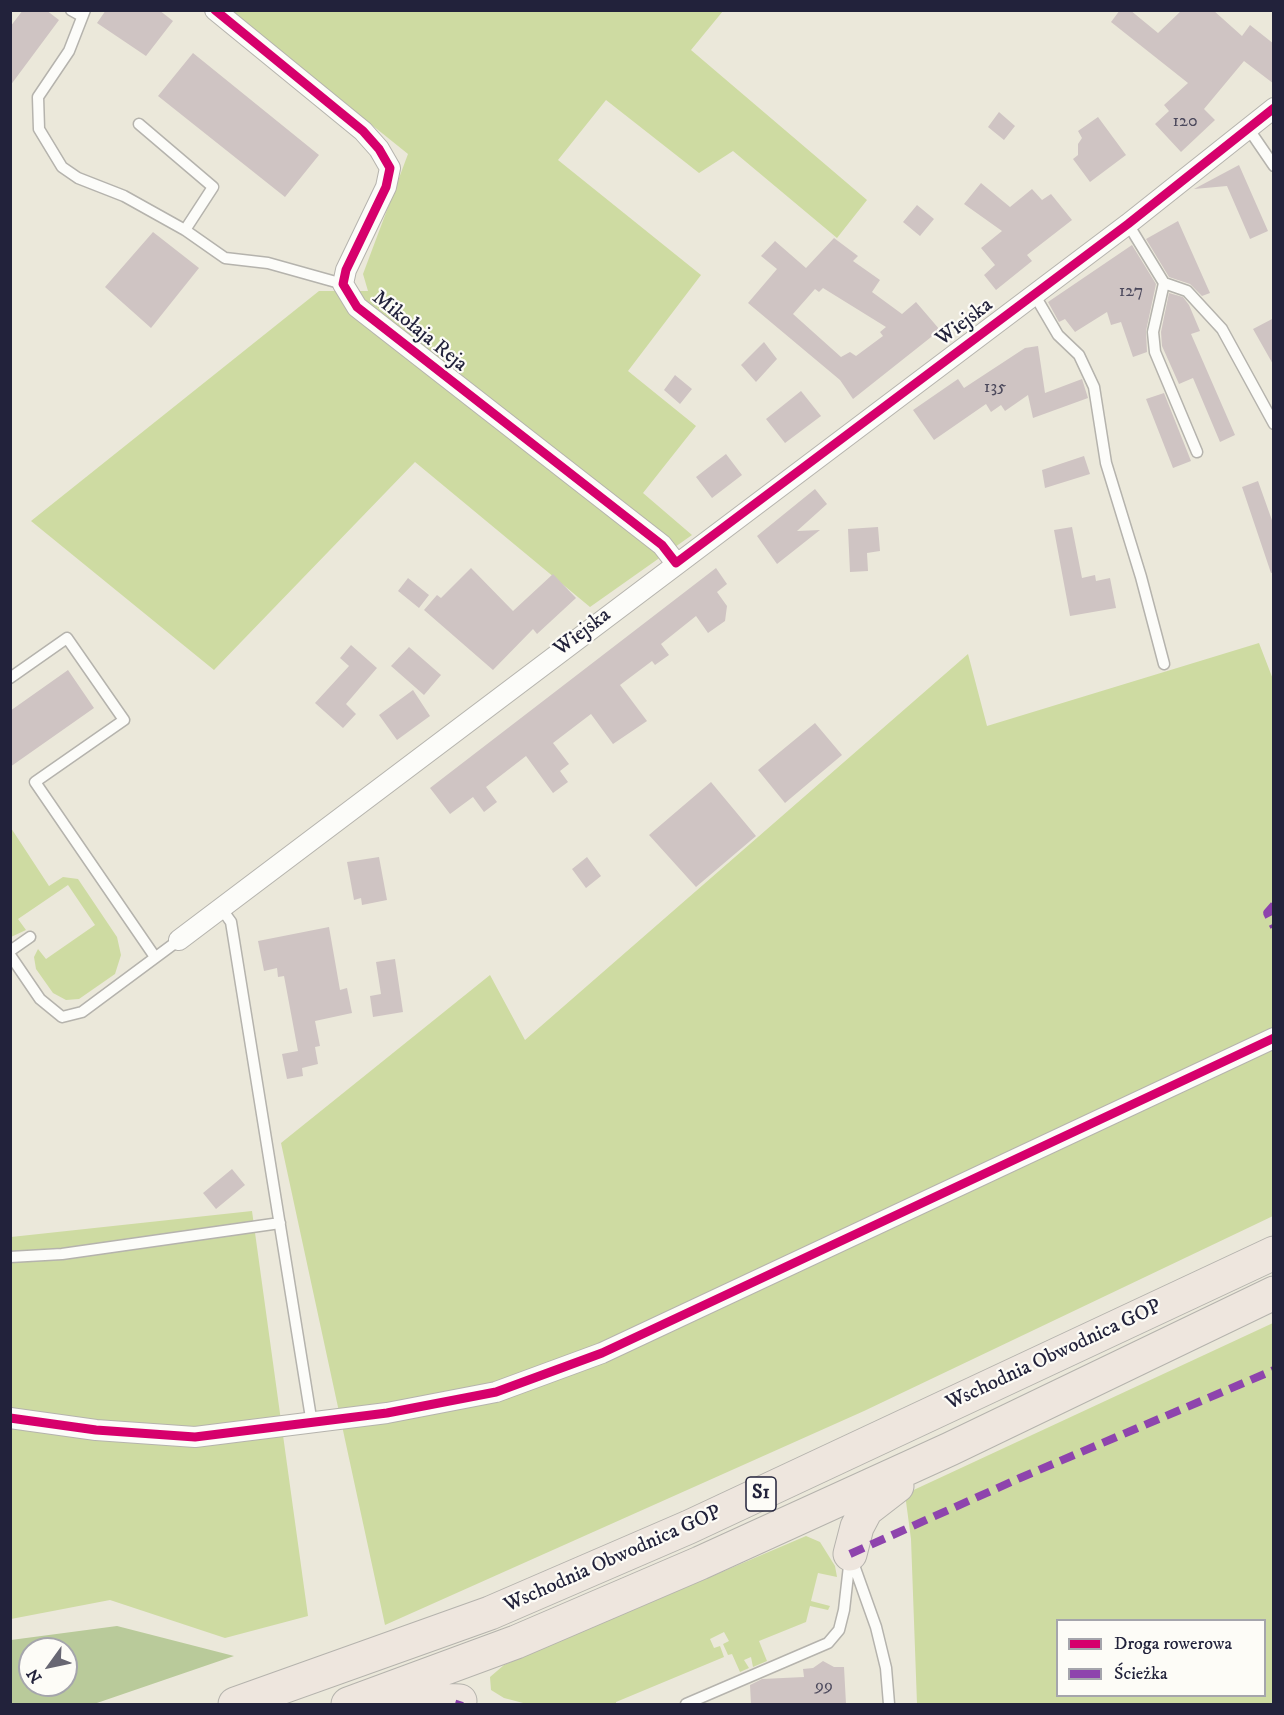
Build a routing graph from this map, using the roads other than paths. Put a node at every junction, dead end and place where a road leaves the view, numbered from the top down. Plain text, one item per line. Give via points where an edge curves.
1 (71, 10) edge
2 (215, 10) edge
3 (83, 13) edge
4 (1274, 108) edge
5 (139, 124) dead end
6 (1248, 128) junction
7 (1274, 166) edge
8 (1128, 224) junction
9 (185, 230) junction
10 (1164, 283) junction
11 (343, 284) junction
12 (1034, 294) junction
13 (1274, 424) edge
14 (1197, 452) dead end
15 (676, 563) junction
16 (1164, 664) dead end
17 (10, 678) edge
18 (221, 909) junction
19 (30, 937) dead end
20 (179, 940) joint
21 (10, 951) edge
22 (10, 956) edge
23 (155, 957) junction
24 (1274, 1038) edge
25 (280, 1223) junction
26 (1274, 1253) edge
27 (10, 1257) edge
28 (1274, 1293) edge
29 (10, 1418) edge
30 (312, 1424) junction
31 (950, 1449) junction
32 (850, 1554) junction
33 (464, 1702) dead end
34 (235, 1704) edge
35 (348, 1704) edge
36 (381, 1704) edge
37 (686, 1704) edge
38 (889, 1704) edge

1 - 3 lane
2 - 11 street via 363,131 390,168 386,187
3 - 9 lane via 69,51 38,97 39,129 62,167
4 - 6 street, Wiejska
5 - 9 lane via 213,187
6 - 7 lane
6 - 8 street, Wiejska
8 - 10 lane
8 - 12 street, Wiejska
9 - 11 lane via 225,258 268,263
10 - 13 lane via 1187,291 1222,329
10 - 14 lane via 1153,332 1155,352
11 - 15 street, Mikołaja Reja via 357,307 662,545
12 - 15 street, Wiejska
12 - 16 lane via 1058,335 1079,355 1094,387 1106,463
15 - 18 street, Wiejska
17 - 23 lane via 67,638 124,720 35,782
18 - 20 street, Wiejska
18 - 25 lane via 231,922
19 - 21 lane
20 - 23 lane
22 - 23 lane via 40,999 62,1017 82,1012
24 - 30 street via 602,1353 495,1392
25 - 27 lane via 62,1254
25 - 30 lane
26 - 34 highway, Wschodnia Obwodnica GOP / S1 via 679,1532 490,1613
28 - 31 highway, Wschodnia Obwodnica GOP / S1
29 - 30 street via 96,1430 195,1437
31 - 32 highway via 866,1510
31 - 35 highway, Wschodnia Obwodnica GOP / S1 via 538,1633
32 - 37 lane via 844,1610 839,1630 828,1643
32 - 38 lane via 876,1627 886,1668
33 - 36 highway via 415,1699

